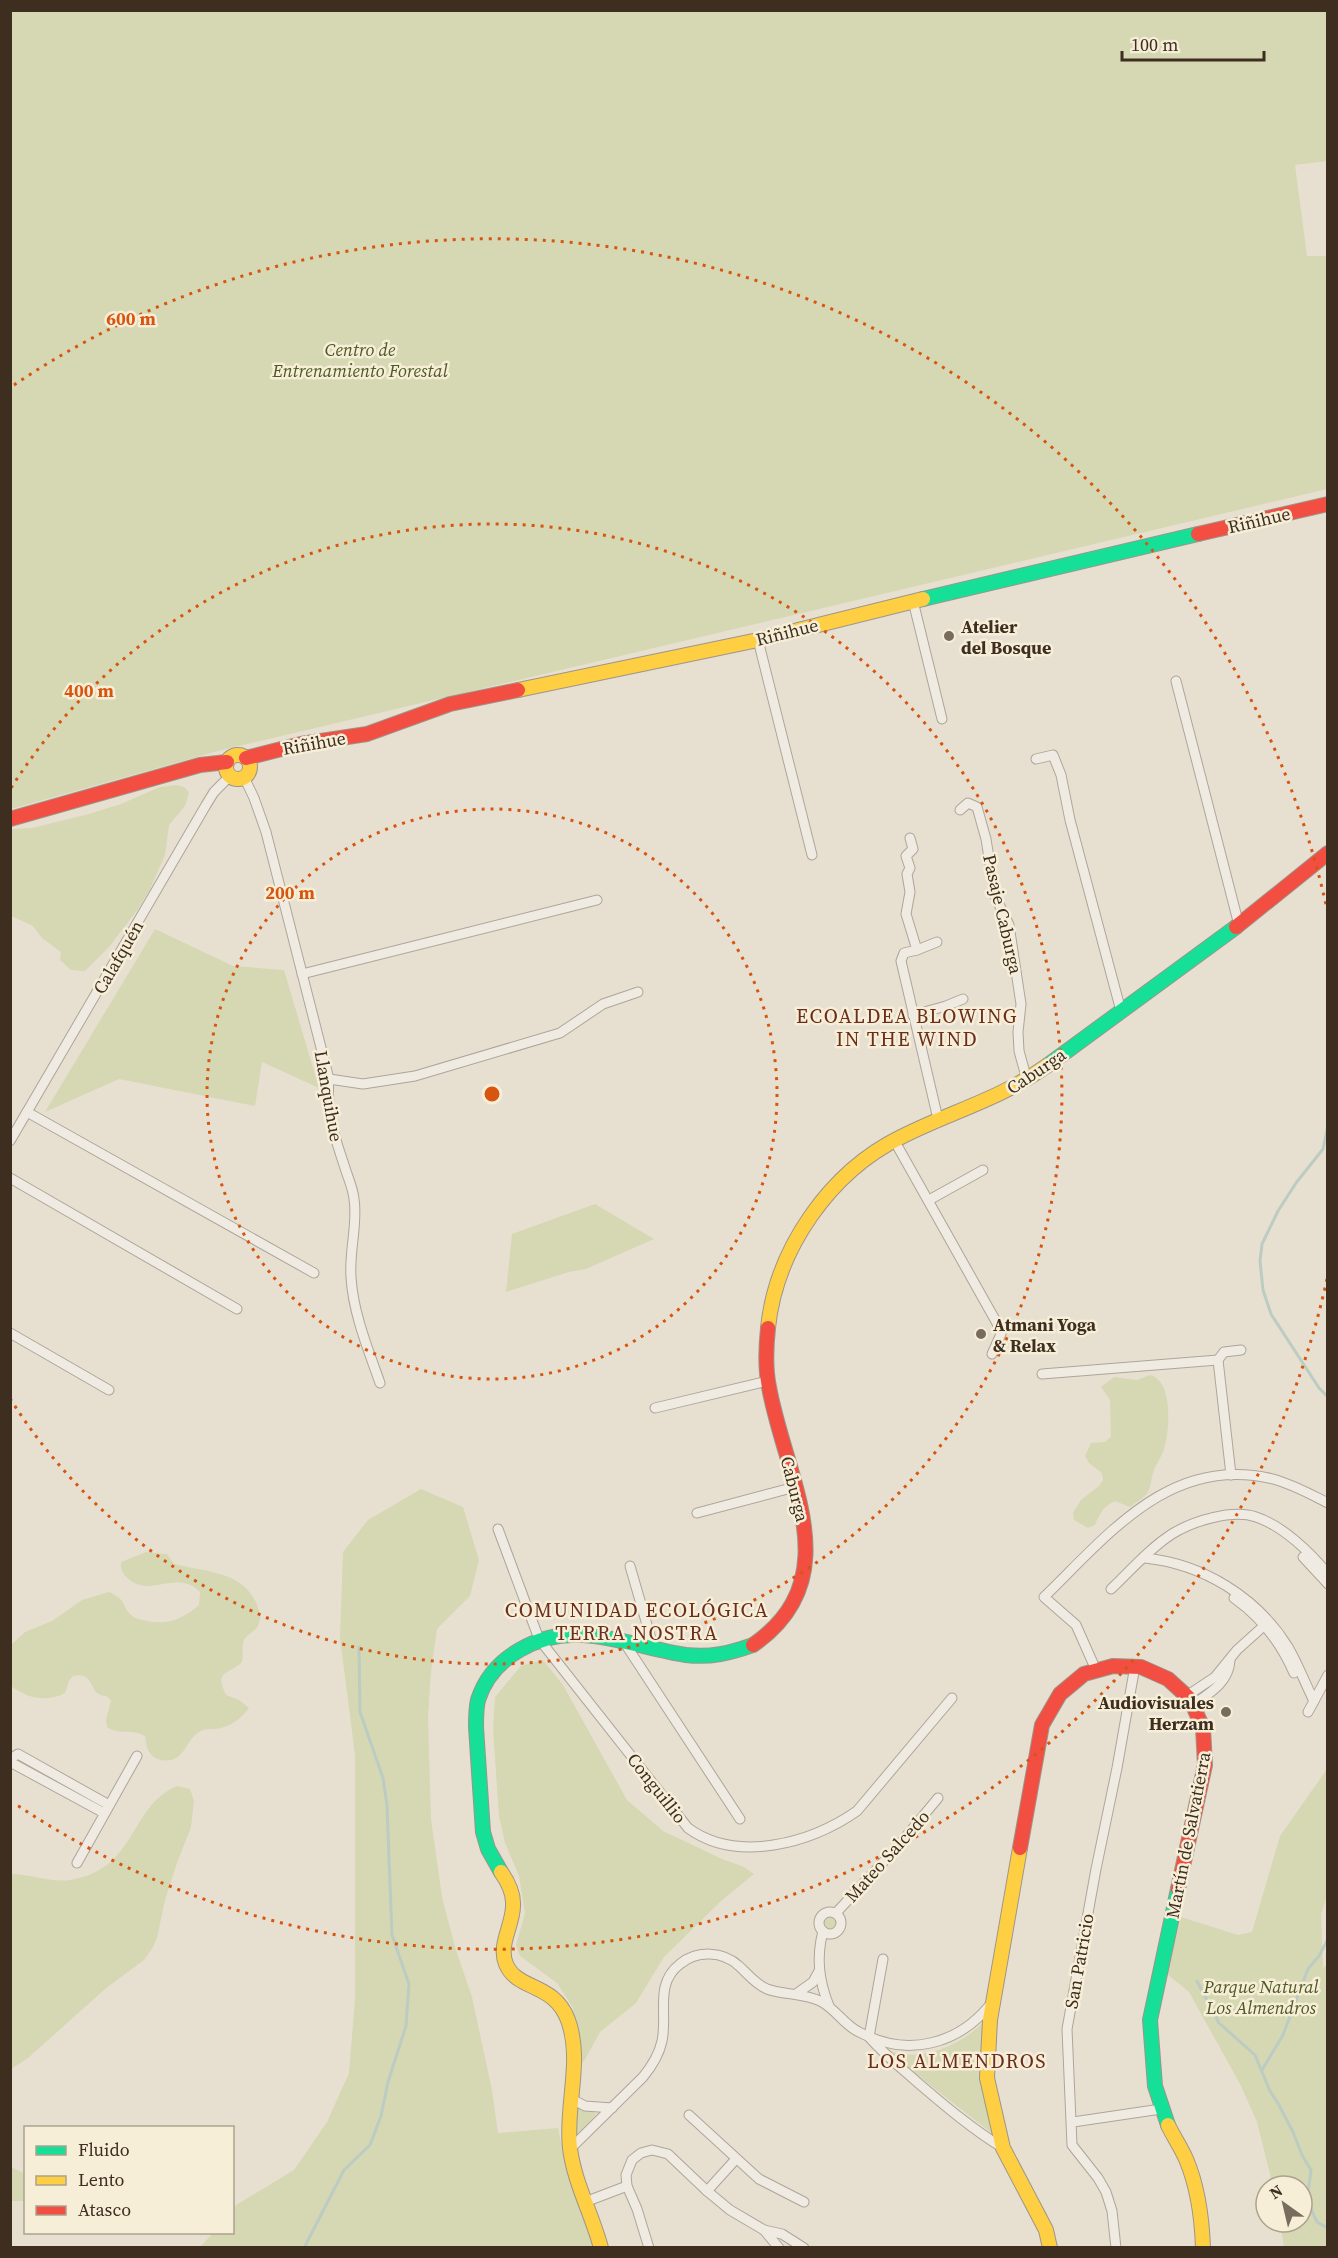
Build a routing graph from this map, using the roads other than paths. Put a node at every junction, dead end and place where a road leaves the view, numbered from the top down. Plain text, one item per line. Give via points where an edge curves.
1 (1328, 504) edge
2 (913, 602) junction
3 (758, 640) junction
4 (1176, 681) dead end
5 (942, 719) dead end
6 (246, 758) junction
7 (1036, 759) dead end
8 (227, 762) junction
9 (237, 777) junction
10 (960, 810) dead end
11 (10, 819) edge
12 (910, 838) dead end
13 (1328, 853) edge
14 (812, 855) dead end
15 (597, 900) dead end
16 (1239, 925) junction
17 (937, 942) dead end
18 (917, 950) junction
19 (302, 974) junction
20 (638, 992) dead end
21 (963, 999) dead end
22 (1121, 1011) junction
23 (913, 1015) junction
24 (329, 1079) junction
25 (1027, 1080) junction
26 (27, 1112) junction
27 (938, 1119) junction
28 (894, 1140) junction
29 (10, 1141) edge
30 (982, 1170) dead end
31 (10, 1178) edge
32 (929, 1200) junction
33 (314, 1273) dead end
34 (237, 1309) dead end
35 (10, 1333) edge
36 (1241, 1350) dead end
37 (992, 1354) dead end
38 (1218, 1360) junction
39 (1042, 1374) dead end
40 (768, 1381) junction
41 (380, 1383) dead end
42 (109, 1390) dead end
43 (655, 1408) dead end
44 (1231, 1475) junction
45 (795, 1487) junction
46 (1328, 1503) edge
47 (697, 1513) dead end
48 (1241, 1516) junction
49 (498, 1529) dead end
50 (1145, 1558) junction
51 (630, 1566) dead end
52 (1328, 1574) edge
53 (1328, 1584) edge
54 (1111, 1589) dead end
55 (1267, 1624) junction
56 (539, 1639) junction
57 (624, 1642) junction
58 (654, 1649) junction
59 (1135, 1666) junction
60 (1096, 1670) junction
61 (1328, 1675) edge
62 (952, 1698) dead end
63 (1191, 1700) junction
64 (1314, 1701) junction
65 (1308, 1712) dead end
66 (137, 1756) dead end
67 (10, 1761) edge
68 (938, 1798) dead end
69 (106, 1809) junction
70 (740, 1819) dead end
71 (77, 1863) dead end
72 (836, 1913) junction
73 (823, 1931) junction
74 (883, 1959) dead end
75 (819, 1970) junction
76 (796, 1994) junction
77 (994, 2000) junction
78 (829, 2006) junction
79 (869, 2037) junction
80 (570, 2098) junction
81 (612, 2108) junction
82 (1161, 2109) junction
83 (689, 2115) dead end
84 (1073, 2122) junction
85 (570, 2148) junction
86 (1003, 2148) junction
87 (736, 2160) junction
88 (627, 2186) junction
89 (707, 2192) junction
90 (585, 2202) junction
91 (804, 2202) dead end
92 (764, 2230) junction
93 (601, 2247) edge
94 (649, 2247) edge
95 (779, 2247) edge
96 (804, 2247) edge
97 (1050, 2247) edge
98 (1116, 2247) edge
99 (1203, 2247) edge

1 - 2 street, Riñihue
2 - 3 street, Riñihue
2 - 5 street
3 - 6 street, Riñihue via 450,704 367,734
3 - 14 street
4 - 16 street
6 - 8 street, Riñihue via 236,755
6 - 9 street via 250,768
7 - 22 street via 1053,755 1061,775
8 - 9 street via 226,769
8 - 11 street, Riñihue via 200,765
9 - 19 street, Llanquihue via 254,798 266,832
9 - 26 street, Calafquén via 214,792
10 - 25 street, Pasaje Caburga via 969,803 977,807 985,830 995,896 1009,925 1021,1004 1019,1051
12 - 18 street via 913,849 906,856 910,868 906,914
13 - 16 street, Caburga
15 - 19 street
16 - 22 street, Caburga
17 - 18 street
18 - 23 street via 904,953 901,962
19 - 24 street, Llanquihue
20 - 24 street via 603,1004 560,1034 415,1076 363,1084
21 - 23 street
22 - 25 street, Caburga
23 - 27 street
24 - 41 street, Llanquihue via 330,1123 354,1196 351,1278 357,1311
25 - 27 street, Caburga
26 - 29 street, Calafquén
26 - 33 street
27 - 28 street, Caburga
28 - 32 street
28 - 40 street, Caburga via 833,1187 792,1246 770,1314
30 - 32 street
31 - 34 street
32 - 37 street via 998,1324 1000,1334
35 - 42 street
36 - 38 street via 1224,1352
38 - 39 street
38 - 44 street
40 - 43 street
40 - 45 street, Caburga
44 - 46 street via 1274,1480
44 - 60 street via 1180,1485 1146,1502 1044,1597 1076,1625
45 - 47 street
45 - 58 street, Caburga via 807,1558 799,1594 778,1624 759,1640 726,1654 703,1657
48 - 50 street via 1217,1517 1188,1526 1162,1541
48 - 52 street via 1269,1523 1304,1549
48 - 53 street via 1288,1544
49 - 56 street, Conguillio
50 - 54 street
50 - 55 street via 1207,1581
51 - 58 street
55 - 63 street via 1231,1658 1230,1668 1218,1687
55 - 64 street via 1303,1693
56 - 57 street, Caburga via 579,1633
56 - 62 street, Conguillio via 688,1828 712,1842 730,1846 787,1842 844,1820 857,1811
56 - 80 street, Caburga via 518,1650 494,1672 475,1710 482,1831 513,1900 504,1947 505,1963 526,1985 553,1996 569,2024 573,2051
57 - 58 street, Caburga
57 - 70 street
59 - 60 street, Martín de Salvatierra
59 - 63 street, Martín de Salvatierra via 1164,1676
59 - 84 street, San Patricio via 1067,2029
60 - 77 street, Martín de Salvatierra via 1062,1691 1042,1725
61 - 64 street
63 - 82 street, Martín de Salvatierra via 1206,1735 1205,1765 1150,2020 1152,2069
64 - 65 street
66 - 69 street
67 - 69 street
68 - 72 street, Mateo Salcedo
69 - 71 street
72 - 73 street, Mateo Salcedo via 826,1912 821,1917
72 - 73 street, Mateo Salcedo via 840,1928 831,1934
73 - 75 street, Mateo Salcedo
74 - 79 street
75 - 76 street via 813,1982
75 - 78 street, Mateo Salcedo
76 - 78 street
76 - 81 street via 762,1987 722,1956 700,1955 685,1960 666,1983 663,2033 657,2056 643,2077
77 - 79 street via 971,2024 940,2040 904,2046
77 - 86 street, Martín de Salvatierra via 987,2078
78 - 79 street via 857,2032
79 - 86 street via 929,2092
80 - 81 street via 585,2106
80 - 85 street
81 - 85 street
82 - 84 street
82 - 99 street, Martín de Salvatierra via 1191,2172
83 - 87 street
84 - 98 street, San Patricio via 1072,2145 1102,2183 1110,2201
85 - 90 street
86 - 97 street, Martín de Salvatierra via 1046,2230
87 - 89 street
87 - 91 street via 769,2186
88 - 89 street via 626,2175 632,2160 641,2153 658,2150 668,2154
88 - 90 street
88 - 94 street
89 - 92 street
90 - 93 street
92 - 95 street
92 - 96 street via 782,2234

